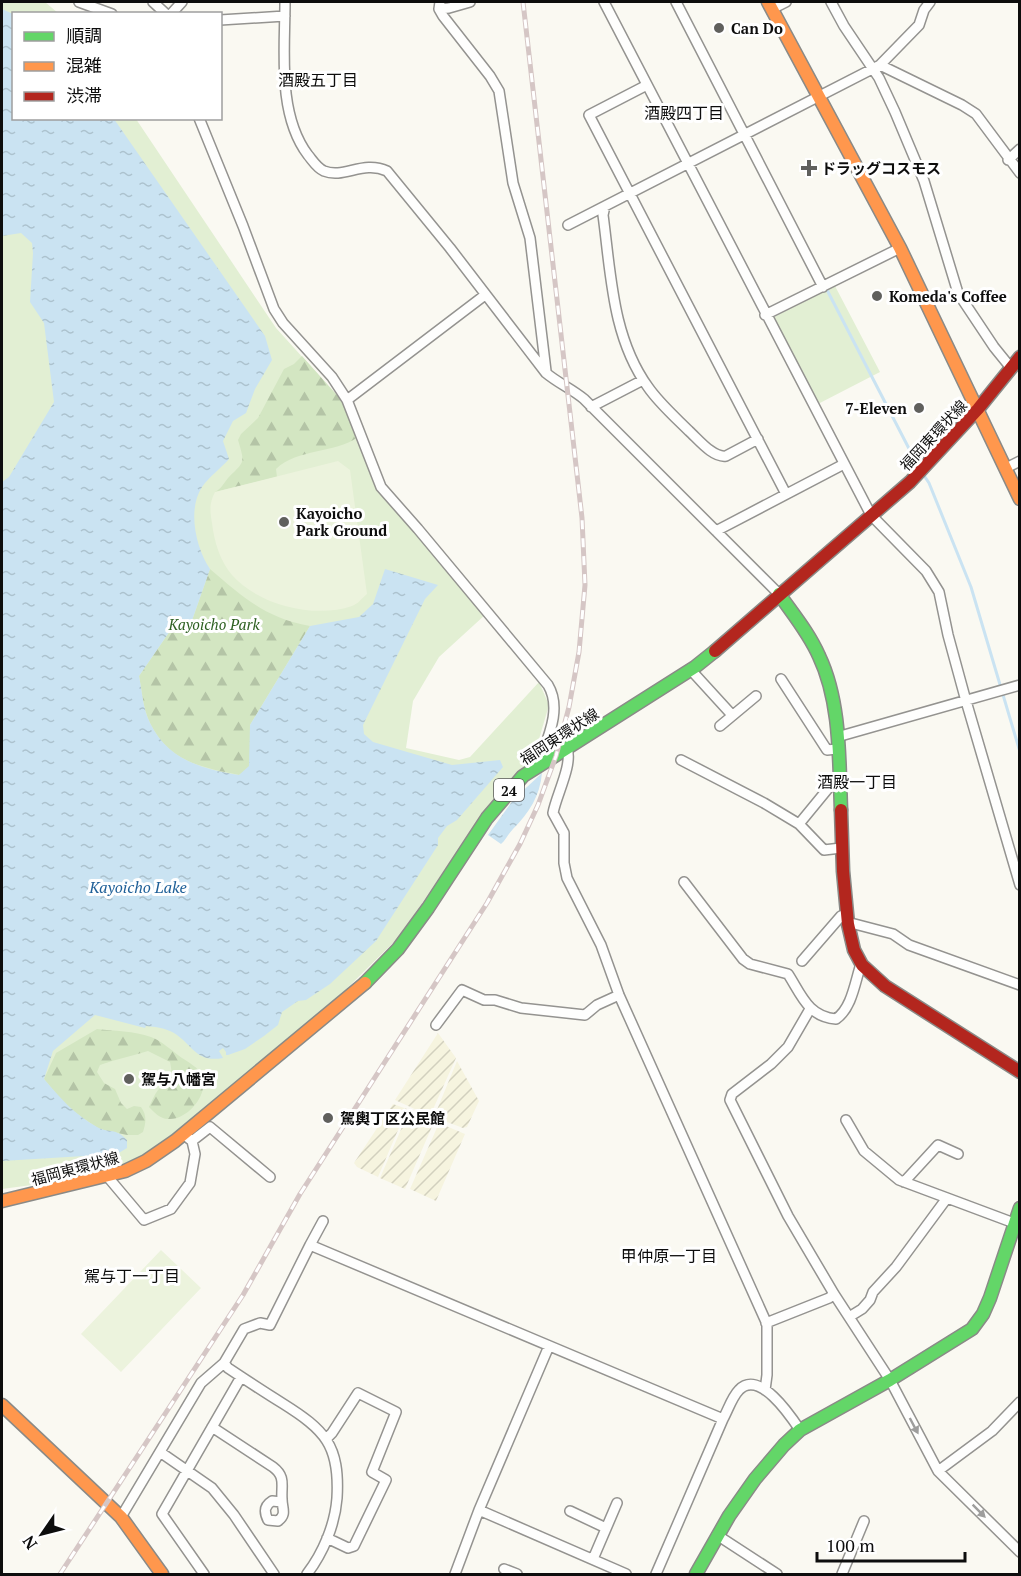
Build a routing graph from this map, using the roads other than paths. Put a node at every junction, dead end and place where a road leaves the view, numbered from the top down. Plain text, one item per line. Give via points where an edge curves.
1 (79, 2) edge
2 (285, 2) edge
3 (470, 2) edge
4 (604, 2) edge
5 (676, 2) edge
6 (786, 2) edge
7 (831, 2) edge
8 (930, 2) edge
9 (440, 5) edge
10 (770, 5) edge
11 (106, 12) edge
12 (285, 16) junction
13 (222, 20) edge
14 (876, 67) junction
15 (647, 85) junction
16 (819, 96) junction
17 (200, 120) edge
18 (744, 134) junction
19 (1020, 150) edge
20 (1008, 160) junction
21 (688, 164) junction
22 (1020, 173) edge
23 (630, 194) junction
24 (605, 206) junction
25 (568, 225) dead end
26 (900, 248) junction
27 (822, 287) junction
28 (485, 295) junction
29 (765, 315) junction
30 (1020, 357) edge
31 (1011, 368) junction
32 (546, 373) junction
33 (643, 380) junction
34 (347, 400) junction
35 (591, 406) junction
36 (978, 409) junction
37 (758, 440) junction
38 (1020, 461) edge
39 (844, 464) junction
40 (1006, 468) junction
41 (786, 494) junction
42 (1020, 499) edge
43 (871, 515) junction
44 (716, 531) junction
45 (779, 594) junction
46 (690, 669) junction
47 (781, 680) dead end
48 (1020, 685) edge
49 (756, 696) dead end
50 (966, 701) junction
51 (732, 715) junction
52 (720, 726) dead end
53 (837, 743) junction
54 (567, 749) junction
55 (681, 760) dead end
56 (538, 767) junction
57 (838, 784) junction
58 (800, 824) junction
59 (841, 848) junction
60 (684, 882) dead end
61 (1020, 885) edge
62 (847, 918) junction
63 (802, 961) dead end
64 (861, 964) junction
65 (1020, 985) edge
66 (619, 995) junction
67 (810, 1009) junction
68 (436, 1026) dead end
69 (1020, 1072) edge
70 (846, 1120) dead end
71 (188, 1138) junction
72 (958, 1154) dead end
73 (107, 1176) junction
74 (270, 1177) dead end
75 (904, 1182) junction
76 (947, 1198) junction
77 (2, 1201) edge
78 (1020, 1208) edge
79 (323, 1221) dead end
80 (1014, 1223) junction
81 (310, 1245) junction
82 (834, 1294) junction
83 (849, 1317) junction
84 (766, 1323) junction
85 (549, 1346) junction
86 (224, 1363) junction
87 (241, 1377) junction
88 (890, 1380) junction
89 (765, 1390) junction
90 (1020, 1402) edge
91 (2, 1405) edge
92 (723, 1419) junction
93 (212, 1427) junction
94 (800, 1430) junction
95 (326, 1439) junction
96 (160, 1452) junction
97 (187, 1469) junction
98 (938, 1471) junction
99 (282, 1502) dead end
100 (617, 1503) dead end
101 (479, 1510) junction
102 (570, 1511) dead end
103 (121, 1517) junction
104 (864, 1521) dead end
105 (606, 1528) junction
106 (717, 1535) junction
107 (327, 1538) junction
108 (1020, 1552) edge
109 (593, 1559) junction
110 (504, 1569) dead end
111 (162, 1575) edge
112 (204, 1575) edge
113 (274, 1575) edge
114 (307, 1575) edge
115 (455, 1575) edge
116 (517, 1575) edge
117 (626, 1575) edge
118 (656, 1575) edge
119 (696, 1575) edge
120 (777, 1575) edge
121 (842, 1575) edge

1 - 11 street
2 - 12 street
3 - 9 street via 450,8
4 - 15 street
5 - 18 street
6 - 10 street
7 - 14 street
8 - 14 street via 919,25
9 - 32 street via 499,91 513,183 530,237
10 - 16 street
12 - 13 street
12 - 28 street via 288,111 293,131 304,149 327,172 376,166 387,171
14 - 16 street
14 - 20 street via 976,114
14 - 31 street via 924,181 958,293
15 - 21 street
15 - 23 street via 588,115
16 - 18 street
16 - 26 street
17 - 34 street via 274,309
18 - 21 street
18 - 27 street
19 - 20 street
20 - 22 street
21 - 23 street
21 - 29 street
23 - 24 street
23 - 37 street
24 - 25 street
24 - 33 street via 616,316
26 - 27 street
26 - 36 street
27 - 29 street
28 - 32 street
28 - 34 street
29 - 39 street
30 - 31 street, 福岡東環状線 / 24
31 - 36 street, 福岡東環状線 / 24
32 - 35 street
33 - 35 street
33 - 37 street via 715,454 726,456
34 - 56 street via 381,487 554,694 554,716
35 - 44 street
36 - 40 street
36 - 43 street, 福岡東環状線 / 24 via 910,482
37 - 41 street
38 - 40 street
39 - 41 street
39 - 43 street
40 - 42 street
41 - 44 street
43 - 45 street, 福岡東環状線 / 24
43 - 50 street via 926,571 939,592
44 - 45 street
45 - 46 street, 福岡東環状線 / 24
45 - 53 street via 826,674
46 - 51 street
46 - 54 street, 福岡東環状線 / 24
47 - 53 street via 826,750
48 - 50 street
49 - 51 street
50 - 53 street
50 - 61 street
51 - 52 street
53 - 57 street
54 - 56 street, 福岡東環状線 / 24
54 - 66 street via 566,770 554,813 564,833 567,878 601,945
55 - 58 street
56 - 71 street, 福岡東環状線 / 24 via 511,788 487,818 422,916 374,976
57 - 58 street via 831,785
57 - 59 street
58 - 59 street via 824,850
59 - 62 street
60 - 67 street via 743,959 788,974
62 - 63 street via 841,916
62 - 64 street
62 - 65 street
64 - 67 street via 842,1015 829,1019
64 - 69 street via 882,984
66 - 68 street via 585,1015 521,1008 484,1000 462,990
66 - 84 street
67 - 82 street via 788,1047 732,1094 730,1100 788,1216
70 - 75 street via 864,1151
71 - 73 street, 福岡東環状線 / 24 via 125,1172
71 - 73 street via 195,1154 189,1183 171,1209 144,1220
71 - 74 street via 210,1127
72 - 75 street via 938,1144
73 - 77 street, 福岡東環状線 / 24
75 - 76 street
76 - 80 street
76 - 83 street via 870,1300
78 - 80 street
79 - 81 street
80 - 88 street via 990,1298 972,1329
81 - 85 street
81 - 86 street via 270,1325 260,1323 244,1329
82 - 83 street
82 - 84 street
83 - 88 street
84 - 89 street
85 - 92 street
85 - 101 street
86 - 87 street
86 - 96 street via 201,1383
87 - 93 street
87 - 95 street via 309,1420
88 - 94 street
88 -> 98 street
89 - 92 street via 744,1386 737,1391
89 - 94 street
90 - 98 street via 992,1431
91 - 103 street
92 - 118 street
93 - 97 street
93 - 99 street via 277,1470 283,1484
94 - 106 street via 779,1448
95 - 107 street via 335,1458 338,1478
95 - 107 street via 358,1393 396,1412 372,1472 386,1480 354,1546 348,1548
96 - 97 street
96 - 103 street
97 - 112 street via 162,1514
97 - 113 street via 224,1501
98 -> 108 street
100 - 105 street
101 - 109 street
101 - 115 street
102 - 105 street
103 - 111 street
104 - 121 street
105 - 109 street
106 - 119 street
106 - 120 street
107 - 114 street
109 - 117 street
110 - 116 street

